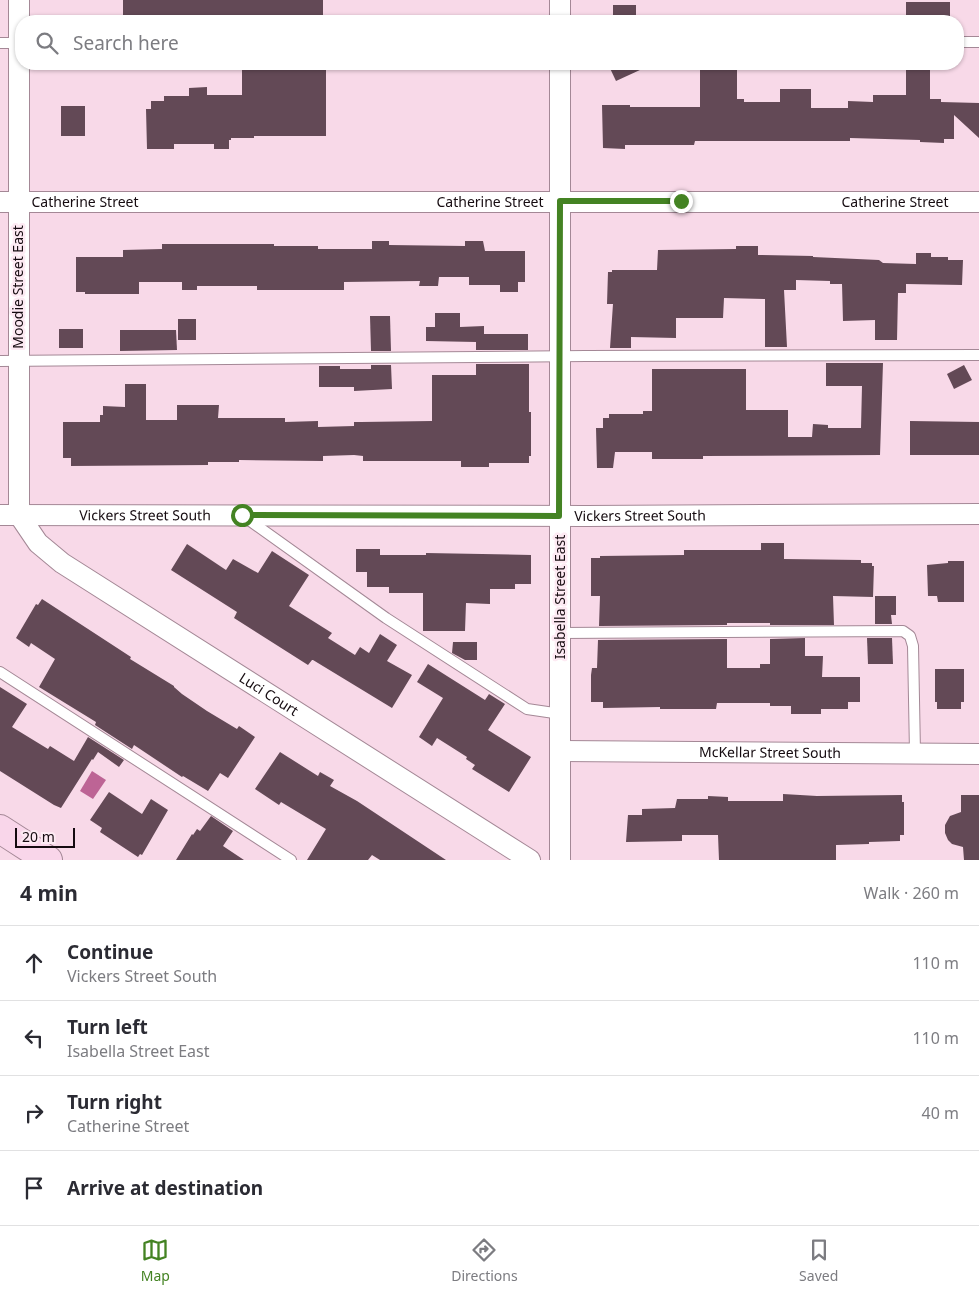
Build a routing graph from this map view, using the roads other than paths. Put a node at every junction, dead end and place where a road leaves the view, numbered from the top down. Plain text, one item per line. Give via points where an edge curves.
1 (19, 0) edge
2 (560, 0) edge
3 (16, 15) edge
4 (560, 15) edge
5 (15, 17) edge
6 (964, 42) edge
7 (979, 42) edge
8 (9, 43) edge
9 (560, 70) edge
10 (560, 201) junction
11 (9, 202) edge
12 (979, 202) edge
13 (979, 355) edge
14 (560, 356) junction
15 (9, 361) edge
16 (979, 514) edge
17 (9, 515) edge
18 (242, 515) junction
19 (559, 516) junction
20 (560, 633) junction
21 (0, 672) edge
22 (561, 714) junction
23 (561, 751) junction
24 (915, 753) junction
25 (979, 754) edge
26 (0, 829) edge
27 (48, 860) edge
28 (291, 860) edge
29 (530, 860) edge
30 (560, 860) edge

1 - 3 street, Moodie Street East
2 - 4 street
5 - 8 street, Moodie Street East
6 - 7 lane
8 - 11 street, Moodie Street East
9 - 10 street, Isabella Street East
10 - 11 street, Catherine Street
10 - 12 street, Catherine Street
10 - 14 street, Isabella Street East
11 - 15 street, Moodie Street East
13 - 14 lane
14 - 15 lane
14 - 19 street, Isabella Street East
15 - 17 street, Moodie Street East
16 - 19 street, Vickers Street South
17 - 18 street, Vickers Street South
17 - 29 street, Luci Court via 62,563
18 - 19 street, Vickers Street South
18 - 22 lane via 386,618 527,709
19 - 20 street, Isabella Street East
20 - 22 street, Isabella Street East
20 - 24 lane via 904,631 910,636 913,646
21 - 28 lane
22 - 23 street, Isabella Street East
23 - 24 street, McKellar Street South
23 - 30 street, Isabella Street East
24 - 25 street, McKellar Street South
26 - 27 street

